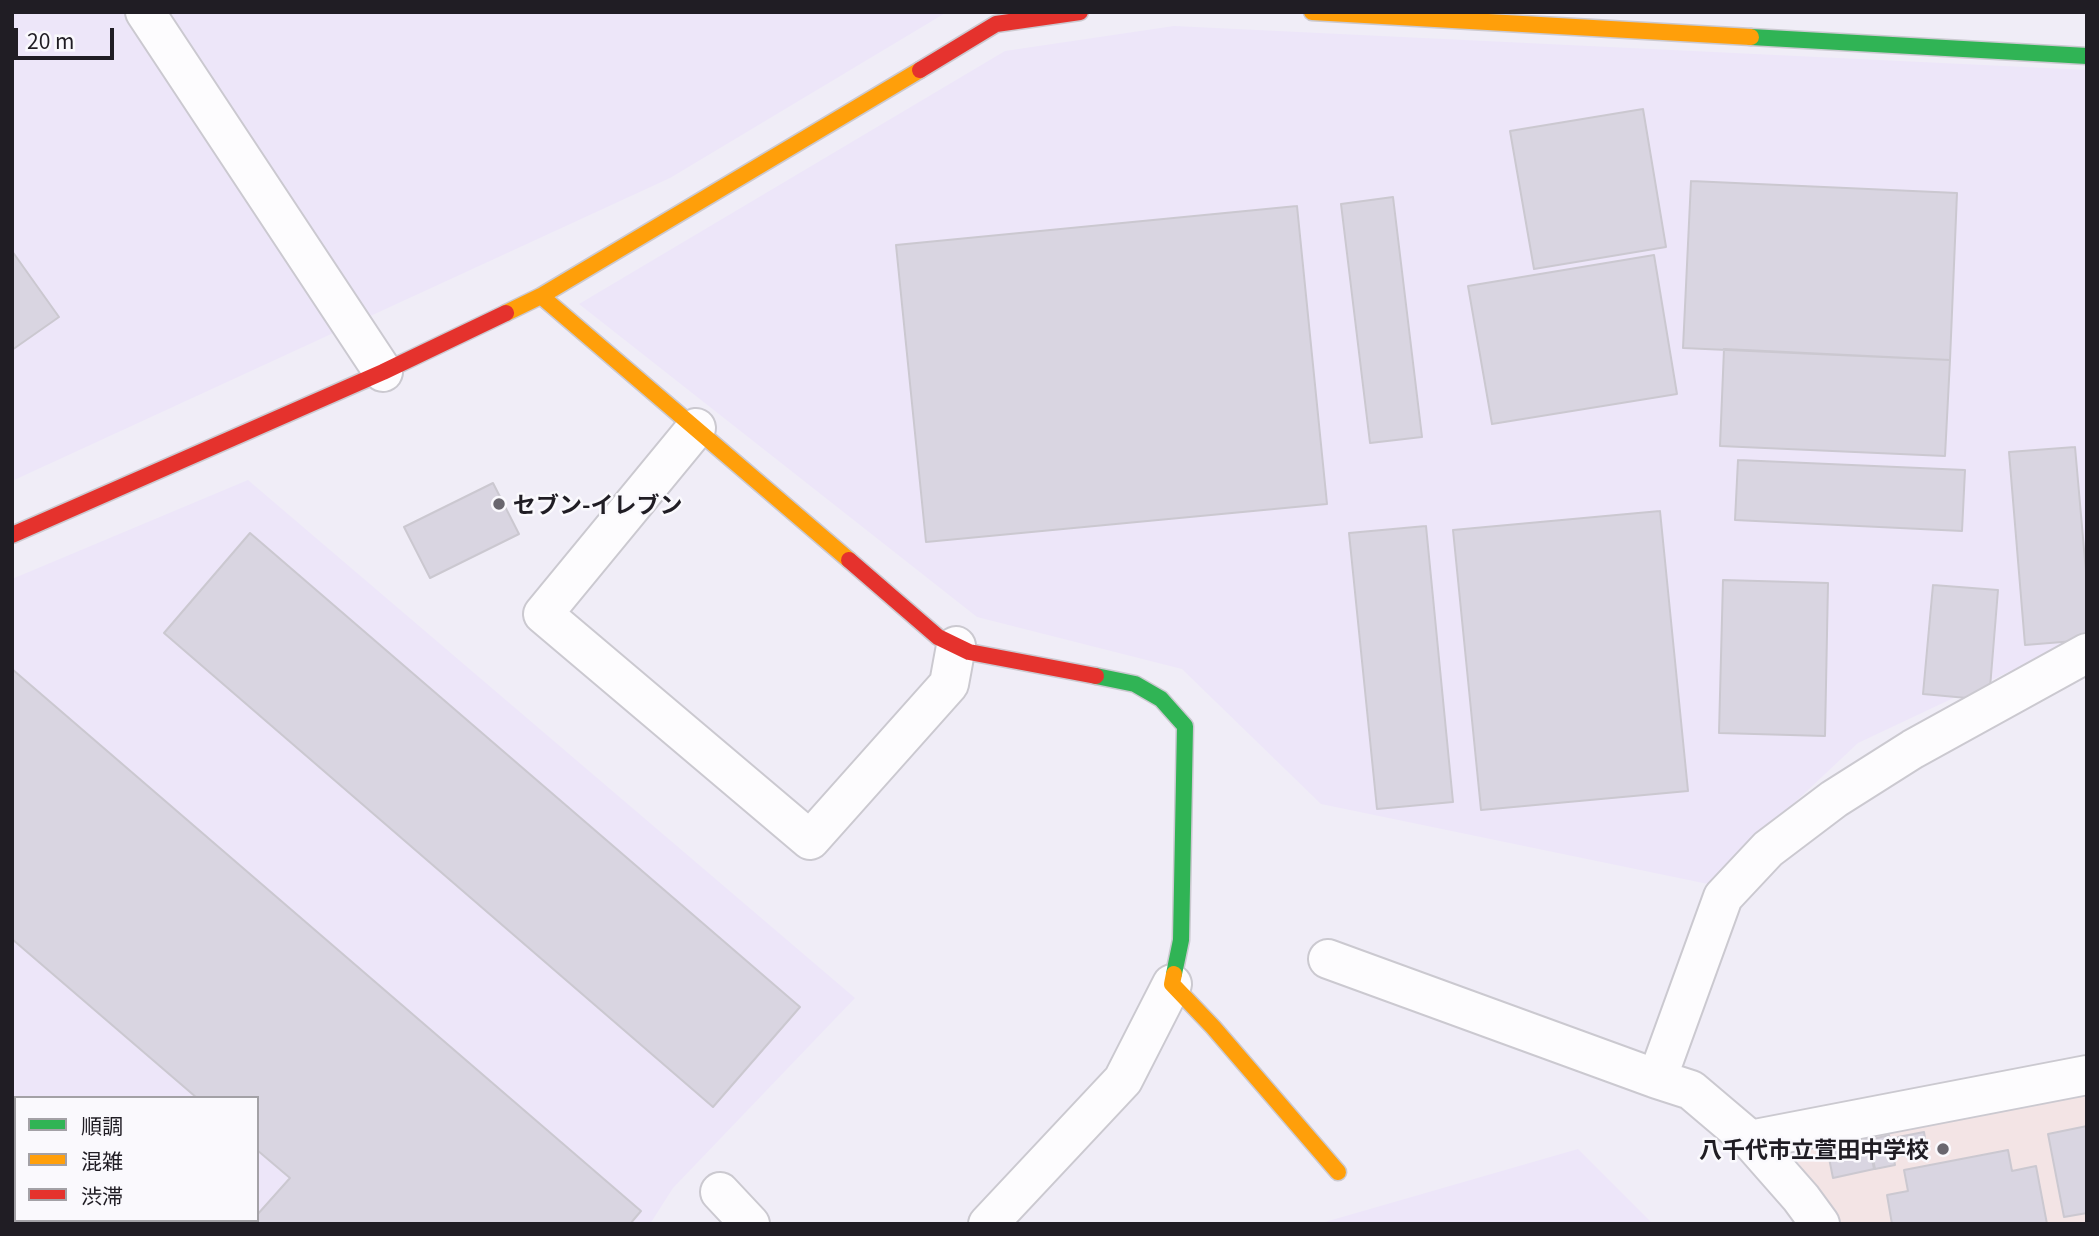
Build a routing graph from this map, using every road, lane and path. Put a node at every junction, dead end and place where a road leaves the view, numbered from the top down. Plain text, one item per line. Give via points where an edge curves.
1 (145, 12) edge
2 (1080, 12) edge
3 (1312, 12) edge
4 (1005, 18) edge
5 (2087, 56) edge
6 (541, 296) junction
7 (383, 372) junction
8 (695, 428) junction
9 (12, 535) edge
10 (956, 646) junction
11 (2087, 653) edge
12 (1328, 959) dead end
13 (1172, 984) junction
14 (2087, 1075) edge
15 (1657, 1079) junction
16 (1750, 1140) junction
17 (1338, 1172) dead end
18 (720, 1192) dead end
19 (750, 1224) edge
20 (988, 1224) edge
21 (1820, 1224) edge

1 - 7 street
2 - 4 street
3 - 5 street
4 - 6 street
6 - 7 street
6 - 8 street
7 - 9 street
8 - 10 street via 938,637
8 - 10 street via 544,614 810,840 949,684
10 - 13 street via 1135,684 1161,699 1185,726 1181,940
11 - 15 street via 1913,749 1834,799 1768,849 1723,897
12 - 15 street
13 - 17 street
13 - 20 street via 1123,1080
14 - 16 street
15 - 16 street via 1690,1090
16 - 21 street
18 - 19 street

